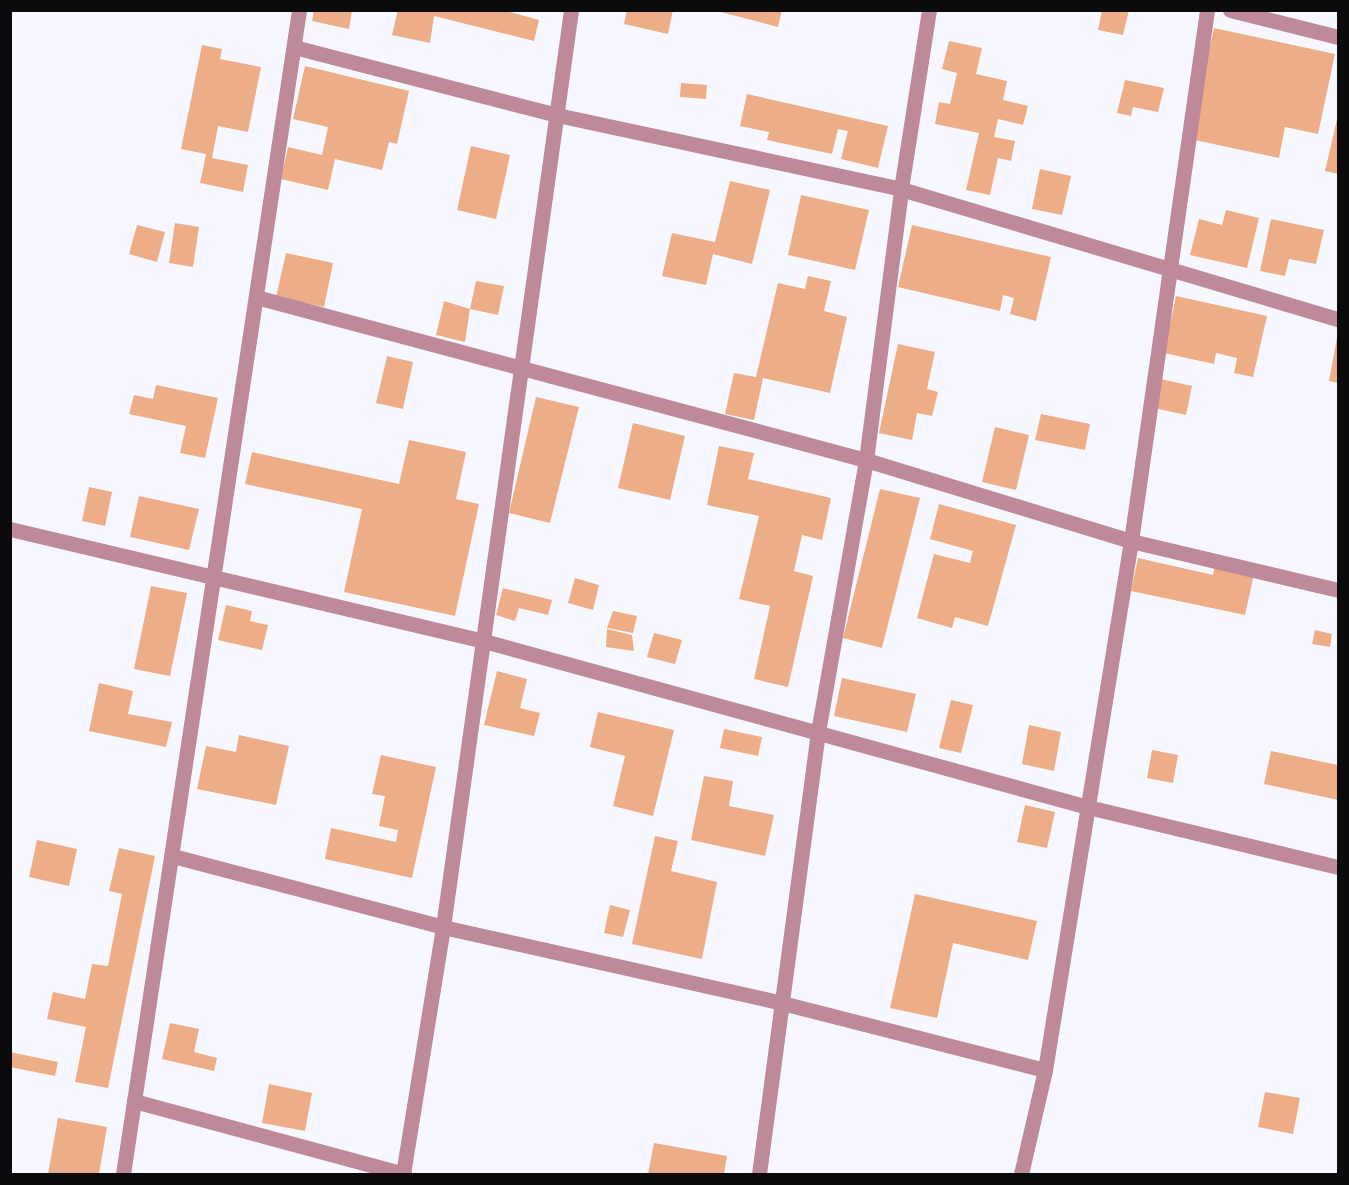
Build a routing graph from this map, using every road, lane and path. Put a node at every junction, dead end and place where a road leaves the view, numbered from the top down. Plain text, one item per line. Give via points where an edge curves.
1 (299, 10) edge
2 (571, 10) edge
3 (929, 10) edge
4 (1208, 10) edge
5 (1230, 10) edge
6 (1338, 37) edge
7 (294, 47) junction
8 (556, 115) junction
9 (901, 189) junction
10 (1169, 270) junction
11 (256, 297) junction
12 (1338, 319) edge
13 (522, 368) junction
14 (866, 460) junction
15 (10, 529) edge
16 (1131, 541) junction
17 (215, 577) junction
18 (1338, 590) edge
19 (483, 641) junction
20 (818, 732) junction
21 (1088, 807) junction
22 (173, 856) junction
23 (1338, 867) edge
24 (443, 927) junction
25 (782, 1003) junction
26 (1045, 1070) junction
27 (134, 1101) junction
28 (123, 1174) edge
29 (404, 1174) edge
30 (759, 1174) edge
31 (1021, 1174) edge

1 - 7 street
2 - 8 street
3 - 9 street
4 - 10 street
5 - 6 street
7 - 8 street
7 - 11 street
8 - 9 street
8 - 13 street
9 - 10 street
9 - 14 street
10 - 12 street
10 - 16 street
11 - 13 street
11 - 17 street
13 - 14 street
13 - 19 street
14 - 16 street
14 - 20 street
15 - 17 street
16 - 18 street
16 - 21 street
17 - 19 street
17 - 22 street
19 - 20 street
19 - 24 street
20 - 21 street
20 - 25 street
21 - 23 street
21 - 26 street
22 - 24 street
22 - 27 street
24 - 25 street
24 - 29 street
25 - 26 street
25 - 30 street
26 - 31 street
27 - 28 street
27 - 29 street

